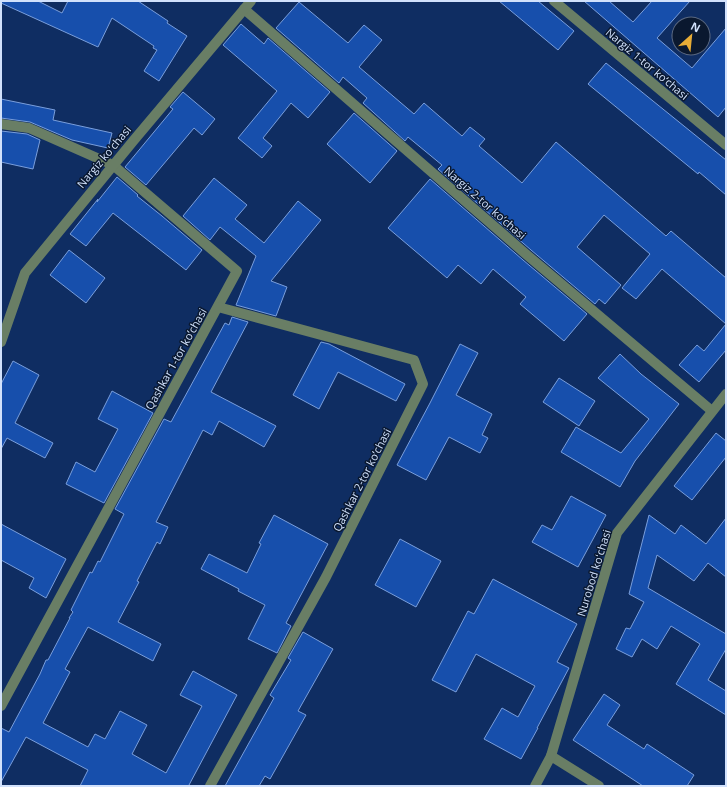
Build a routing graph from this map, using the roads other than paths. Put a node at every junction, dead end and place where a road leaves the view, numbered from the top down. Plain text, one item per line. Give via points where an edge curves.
1 (251, 1) edge
2 (554, 1) edge
3 (244, 9) junction
4 (1, 124) edge
5 (726, 145) edge
6 (113, 165) junction
7 (218, 307) junction
8 (1, 342) edge
9 (726, 394) edge
10 (712, 412) junction
11 (1, 706) edge
12 (552, 756) junction
13 (210, 786) edge
14 (535, 786) edge
15 (598, 786) edge

1 - 3 street, Nargiz koʻchasi
2 - 5 street, Nargiz 1-tor ko‘chasi
3 - 6 street, Nargiz koʻchasi
3 - 10 street, Nargiz 2-tor ko‘chasi
4 - 6 street, Qashkar 1-tor koʼchasi via 29,128
6 - 7 street, Qashkar 1-tor koʼchasi via 237,272
6 - 8 street, Nargiz koʻchasi via 25,273
7 - 11 street, Qashkar 1-tor koʼchasi
7 - 13 street, Qashkar 2-tor koʼchasi via 414,360 423,384 326,578
9 - 10 street, Nurobod koʻchasi
10 - 12 street, Nurobod koʻchasi via 617,533
12 - 14 street, Nurobod koʻchasi
12 - 15 street

